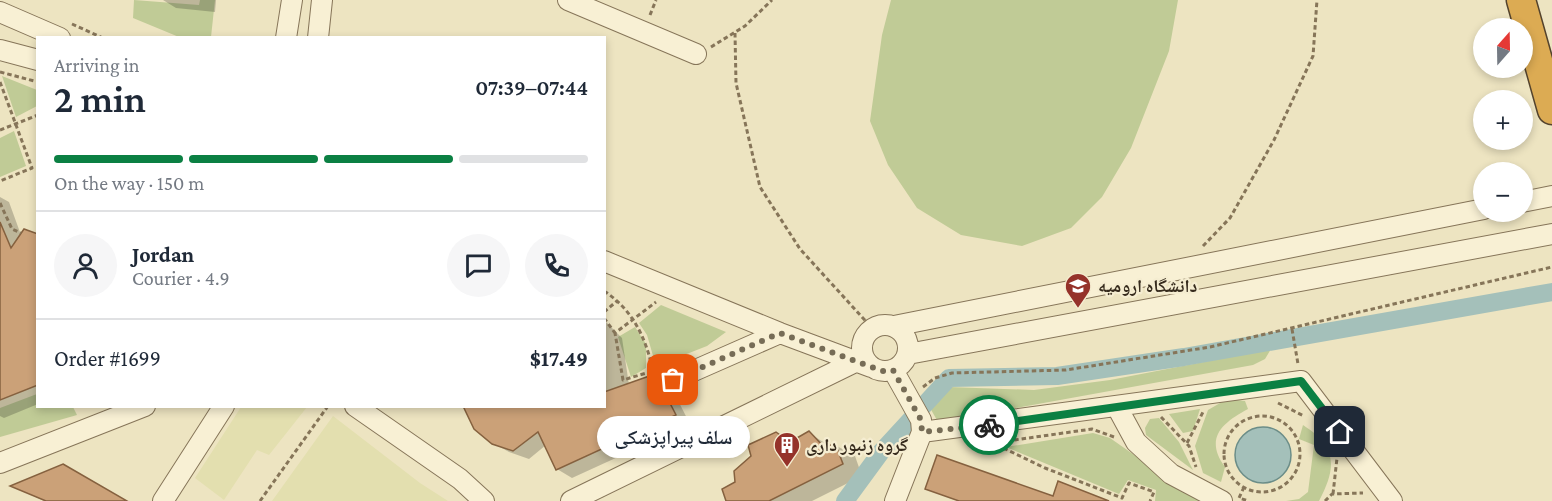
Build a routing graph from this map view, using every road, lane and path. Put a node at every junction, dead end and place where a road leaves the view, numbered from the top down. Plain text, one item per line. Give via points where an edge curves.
1 (292, 0) edge
2 (322, 0) edge
3 (568, 0) edge
4 (772, 0) edge
5 (1317, 0) edge
6 (1521, 0) edge
7 (0, 12) edge
8 (735, 33) junction
9 (55, 36) edge
10 (286, 36) edge
11 (318, 36) edge
12 (0, 50) edge
13 (696, 54) joint
14 (36, 59) edge
15 (0, 72) edge
16 (36, 81) edge
17 (0, 82) edge
18 (1552, 110) edge
19 (36, 116) edge
20 (15, 124) junction
21 (0, 130) edge
22 (0, 181) edge
23 (1552, 196) edge
24 (1533, 200) edge
25 (0, 203) edge
26 (1473, 211) edge
27 (21, 233) dead end
28 (1552, 234) edge
29 (1199, 250) dead end
30 (606, 262) edge
31 (1552, 267) edge
32 (606, 293) edge
33 (659, 300) dead end
34 (617, 301) junction
35 (606, 310) edge
36 (633, 319) junction
37 (606, 321) edge
38 (894, 326) junction
39 (872, 328) junction
40 (1292, 329) junction
41 (615, 333) junction
42 (780, 333) junction
43 (908, 354) junction
44 (864, 364) junction
45 (893, 370) junction
46 (673, 380) dead end
47 (1301, 381) junction
48 (906, 397) junction
49 (1273, 401) dead end
50 (1117, 407) junction
51 (140, 408) edge
52 (223, 408) edge
53 (327, 408) edge
54 (358, 408) edge
55 (1160, 416) dead end
56 (1308, 419) dead end
57 (1092, 429) dead end
58 (922, 432) junction
59 (0, 463) edge
60 (1343, 466) dead end
61 (1197, 473) dead end
62 (1357, 484) dead end
63 (1244, 487) junction
64 (1333, 494) junction
65 (163, 501) edge
66 (261, 501) edge
67 (484, 501) edge
68 (571, 501) edge
69 (895, 501) edge
70 (1150, 501) edge
71 (1222, 501) edge
72 (1249, 501) edge
73 (1325, 501) edge
74 (1392, 501) edge

1 - 10 street
2 - 11 street
3 - 13 street
4 - 8 path
5 - 29 path via 1313,56 1274,140 1230,218
6 - 18 highway
7 - 9 street
8 - 13 path
8 - 39 path via 736,83 760,187 800,249
12 - 14 street
15 - 16 path
17 - 20 path
19 - 20 path
20 - 21 path
20 - 22 path via 32,168
23 - 24 street
25 - 27 path via 12,229
26 - 38 street
28 - 43 street
30 - 42 street
31 - 40 path
32 - 34 path
33 - 36 path
34 - 35 path
34 - 36 path
36 - 41 path
36 - 41 path via 647,343 653,371 623,380
37 - 41 path
38 - 39 street via 882,324
38 - 43 street via 908,343
39 - 44 street via 861,347
40 - 47 path
40 - 48 path via 1210,347 1066,370 951,373 935,378
42 - 44 street
42 - 46 street
43 - 45 street
44 - 45 street via 882,371
44 - 68 street
45 - 48 street
47 - 50 street
47 - 74 street
48 - 58 street via 921,420
49 - 56 path
50 - 58 street
50 - 71 street via 1136,442 1171,474
51 - 59 street
52 - 65 street
53 - 66 path
54 - 67 street via 460,479
55 - 61 path via 1189,446
57 - 70 path via 993,443 1122,498 1129,483 1154,492
58 - 69 street
60 - 64 path via 1336,457
62 - 64 path via 1365,494
63 - 63 path via 1267,491 1278,488 1295,473 1300,450 1297,439 1282,421 1253,417 1237,425 1230,435 1225,458 1228,469
63 - 72 path via 1239,498
64 - 73 path

